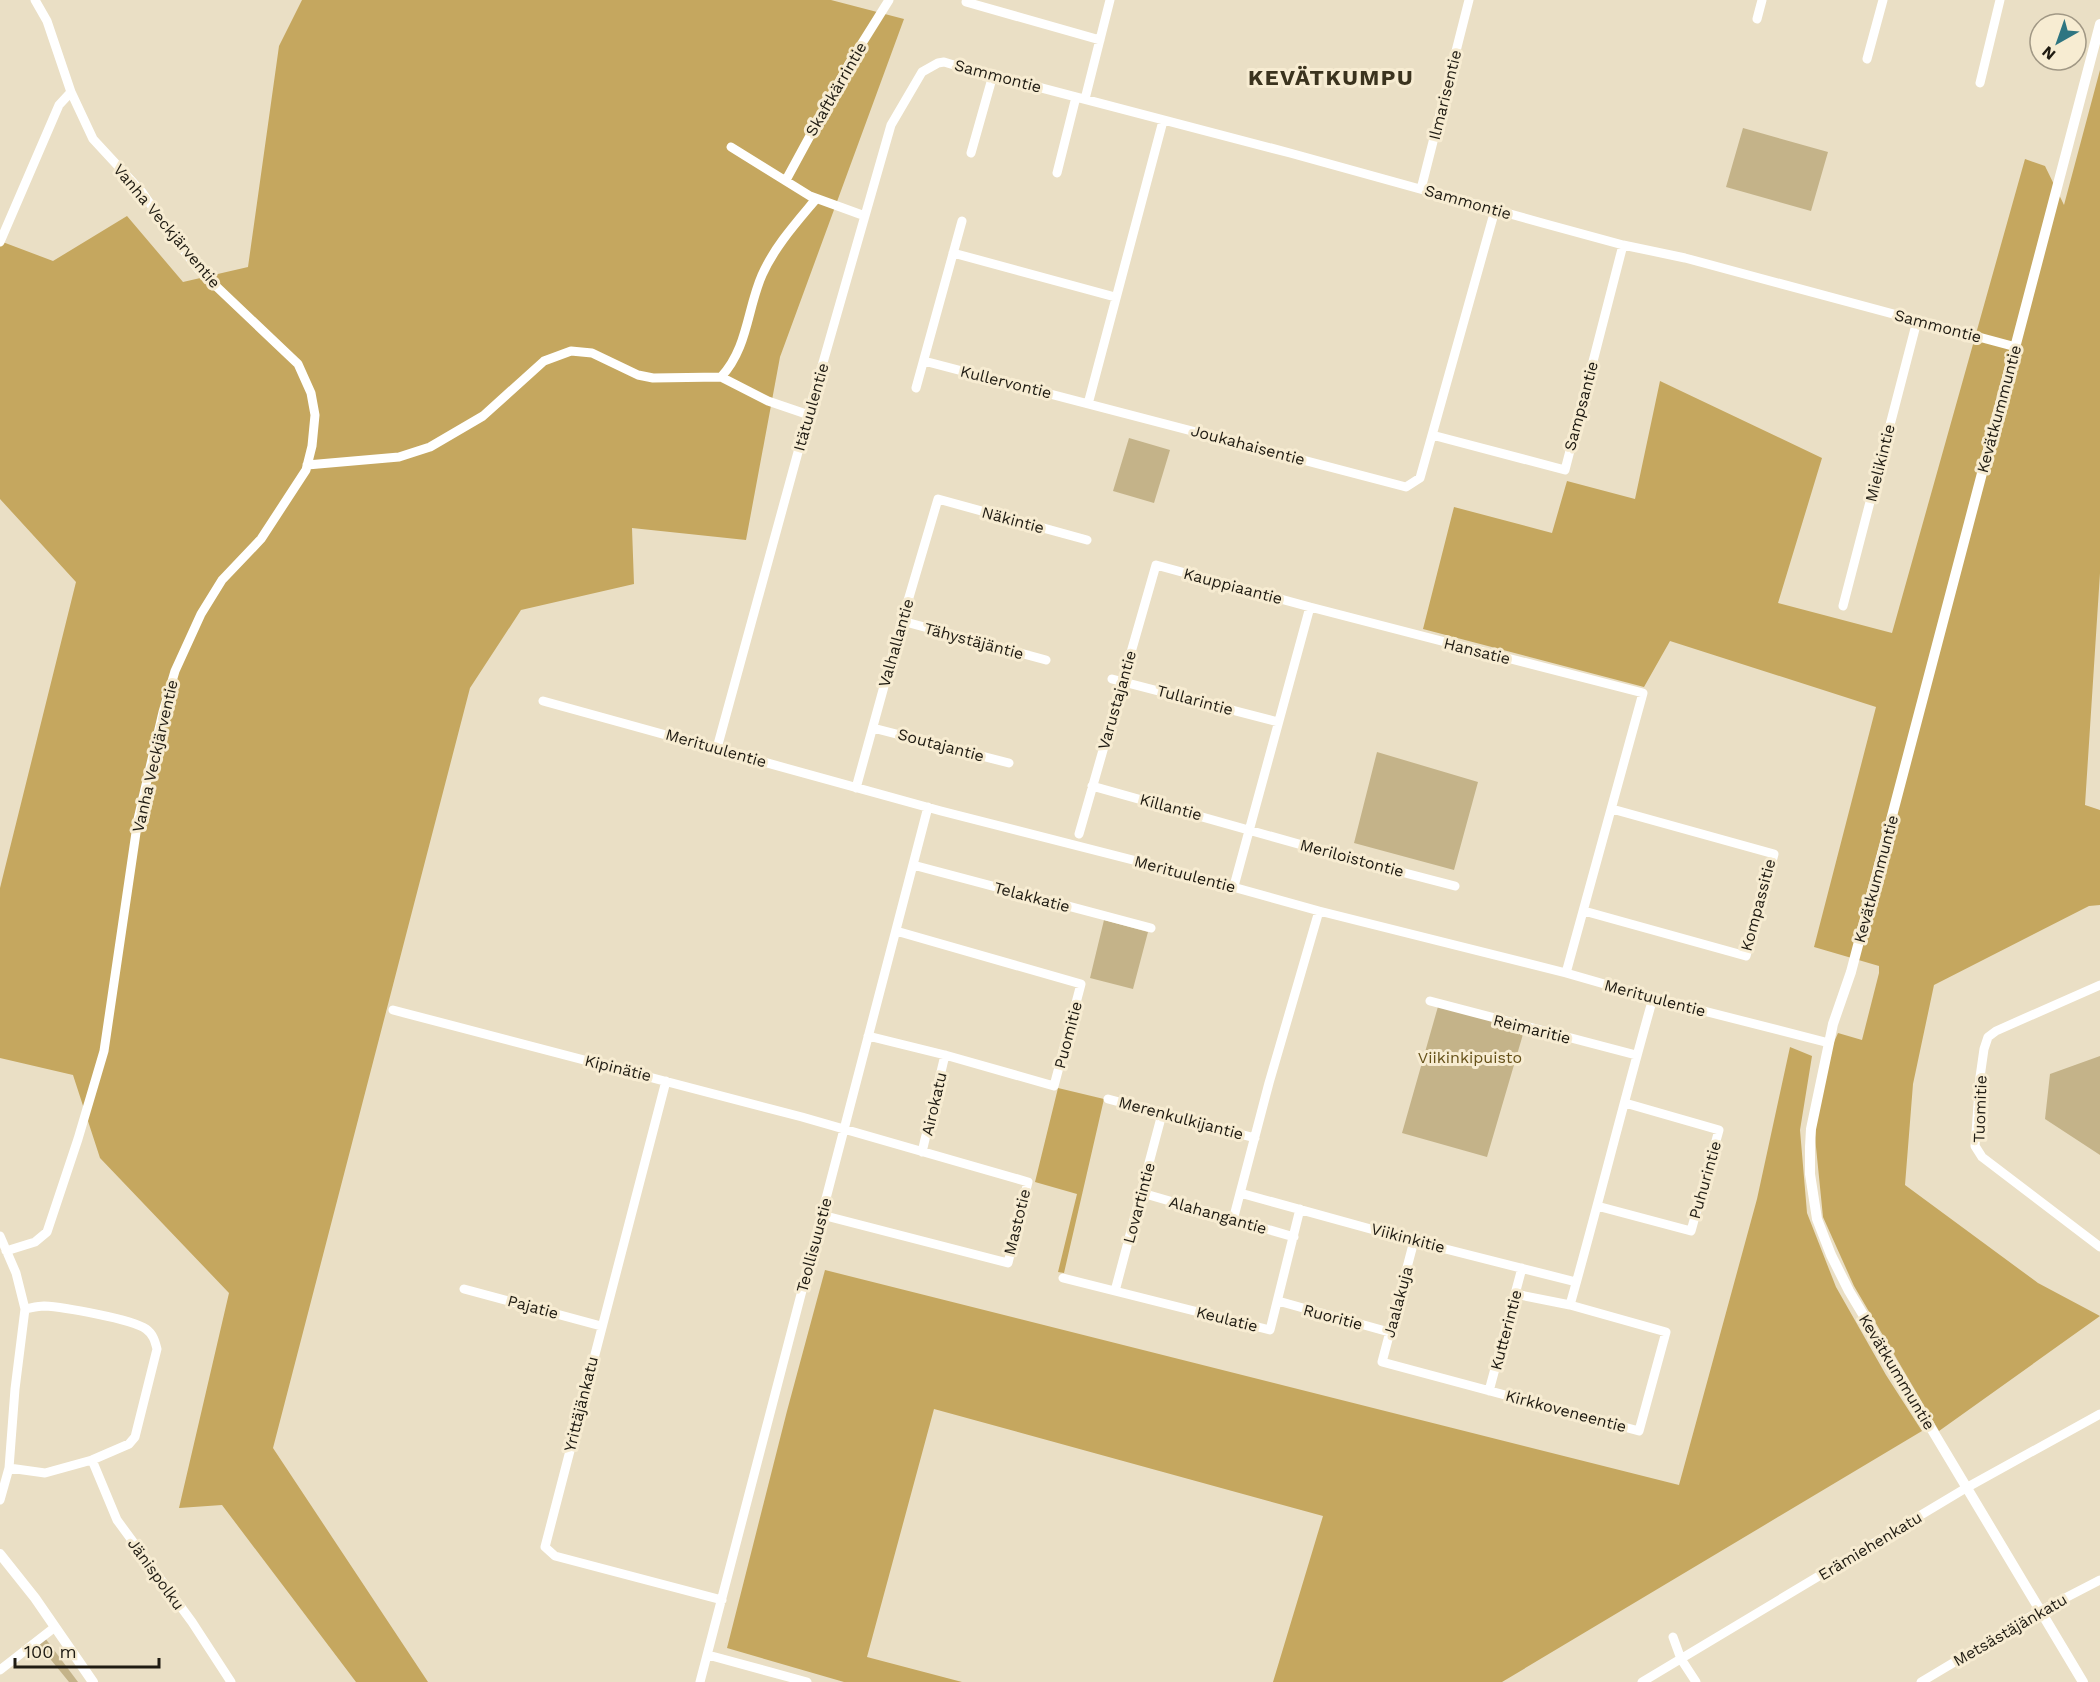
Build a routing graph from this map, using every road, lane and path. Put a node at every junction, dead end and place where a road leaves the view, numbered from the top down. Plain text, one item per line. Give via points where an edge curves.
1 (35, 0) edge
2 (889, 0) edge
3 (1110, 0) edge
4 (1469, 0) edge
5 (1762, 0) edge
6 (1883, 0) edge
7 (1998, 1) edge
8 (966, 2) dead end
9 (1757, 19) dead end
10 (2100, 24) edge
11 (1100, 40) junction
12 (1867, 59) dead end
13 (922, 72) joint
14 (993, 75) junction
15 (1980, 83) dead end
16 (71, 92) junction
17 (1081, 98) junction
18 (1163, 121) junction
19 (731, 147) dead end
20 (971, 153) dead end
21 (1057, 173) dead end
22 (786, 180) junction
23 (1421, 189) junction
24 (816, 199) junction
25 (1495, 210) junction
26 (865, 216) junction
27 (962, 221) dead end
28 (0, 242) edge
29 (1623, 245) junction
30 (953, 253) junction
31 (1115, 297) junction
32 (1917, 321) junction
33 (2016, 347) junction
34 (924, 361) junction
35 (722, 377) junction
36 (916, 388) dead end
37 (1088, 404) junction
38 (809, 415) junction
39 (1432, 435) junction
40 (307, 465) junction
41 (938, 499) joint
42 (1087, 540) dead end
43 (1156, 565) joint
44 (1843, 606) dead end
45 (1310, 607) junction
46 (902, 621) junction
47 (1046, 660) dead end
48 (1112, 679) dead end
49 (1122, 681) junction
50 (543, 701) dead end
51 (1278, 722) junction
52 (873, 728) junction
53 (717, 748) junction
54 (1009, 763) dead end
55 (1092, 786) junction
56 (856, 788) junction
57 (928, 807) junction
58 (1612, 809) junction
59 (1250, 829) junction
60 (1079, 834) dead end
61 (913, 866) junction
62 (1234, 886) junction
63 (1455, 886) dead end
64 (1319, 911) junction
65 (1584, 911) junction
66 (1151, 928) dead end
67 (896, 931) junction
68 (1566, 973) junction
69 (2100, 985) edge
70 (1653, 998) junction
71 (1430, 1001) dead end
72 (393, 1010) dead end
73 (868, 1036) junction
74 (1829, 1043) junction
75 (945, 1055) junction
76 (1636, 1055) junction
77 (666, 1081) junction
78 (1108, 1099) dead end
79 (1625, 1103) junction
80 (1162, 1114) junction
81 (843, 1130) junction
82 (1255, 1138) junction
83 (922, 1152) junction
84 (1142, 1193) junction
85 (1240, 1193) junction
86 (1597, 1206) junction
87 (1300, 1209) junction
88 (822, 1215) junction
89 (1233, 1220) junction
90 (0, 1236) edge
91 (1294, 1237) junction
92 (1414, 1241) junction
93 (2100, 1247) edge
94 (6, 1251) junction
95 (1522, 1268) junction
96 (1063, 1278) dead end
97 (1576, 1282) junction
98 (464, 1289) dead end
99 (1115, 1291) junction
100 (1515, 1294) junction
101 (1278, 1301) junction
102 (1570, 1305) junction
103 (25, 1309) junction
104 (601, 1326) junction
105 (1389, 1332) junction
106 (1382, 1362) joint
107 (1489, 1391) junction
108 (2100, 1414) edge
109 (92, 1460) junction
110 (9, 1468) junction
111 (1966, 1488) junction
112 (0, 1500) edge
113 (0, 1554) edge
114 (2100, 1580) edge
115 (722, 1600) junction
116 (2040, 1611) junction
117 (55, 1627) junction
118 (1673, 1637) dead end
119 (708, 1655) junction
120 (1682, 1659) junction
121 (0, 1670) edge
122 (93, 1682) edge
123 (231, 1682) edge
124 (700, 1682) edge
125 (807, 1682) edge
126 (1642, 1682) edge
127 (1696, 1682) edge
128 (1921, 1682) edge
129 (2083, 1682) edge

1 - 16 street, Vanha Veckjärventie via 47,21
2 - 22 street, Skaftkärrintie
3 - 11 street
4 - 23 street, Ilmarisentie
5 - 9 street
6 - 12 street
7 - 15 street
8 - 11 street
10 - 33 street, Kevätkummuntie
11 - 17 street
13 - 14 street, Sammontie via 944,62
13 - 26 street, Itätuulentie via 891,125
14 - 17 street, Sammontie
14 - 20 street
16 - 28 street via 59,105
16 - 40 street, Vanha Veckjärventie via 93,139 142,192 199,270 298,364 311,393 315,415
17 - 18 street, Sammontie
17 - 21 street
18 - 23 street, Sammontie
18 - 31 street
19 - 22 street
22 - 24 street
23 - 25 street, Sammontie
24 - 26 street
24 - 35 street via 773,252 761,277 738,354
25 - 29 street, Sammontie
25 - 39 street, Joukahaisentie
26 - 38 street, Itätuulentie
27 - 30 street
29 - 32 street, Sammontie
29 - 39 street, Sampsantie via 1564,470
30 - 31 street
30 - 34 street
31 - 37 street
32 - 33 street, Sammontie
32 - 44 street, Mielikintie
33 - 74 street, Kevätkummuntie
34 - 36 street
34 - 37 street, Kullervontie
35 - 38 street via 768,401
35 - 40 street via 653,378 592,353 571,351 544,361 483,416 430,447 399,457
37 - 39 street, Joukahaisentie via 1406,487 1420,478
38 - 53 street, Itätuulentie
40 - 94 street, Vanha Veckjärventie via 261,539 222,579 175,671 138,819 104,1052 47,1232 35,1242
41 - 42 street, Näkintie
41 - 46 street, Valhallantie
43 - 45 street, Kauppiaantie
43 - 49 street, Varustajantie
45 - 51 street
45 - 58 street, Hansatie via 1643,693
46 - 47 street, Tähystäjäntie
46 - 52 street, Valhallantie
48 - 49 street, Tullarintie
49 - 51 street, Tullarintie
49 - 55 street, Varustajantie
50 - 53 street, Merituulentie
51 - 59 street
52 - 54 street, Soutajantie
52 - 56 street, Valhallantie
53 - 56 street, Merituulentie
55 - 59 street, Killantie
55 - 60 street, Varustajantie
56 - 57 street, Merituulentie
57 - 61 street, Teollisuustie
57 - 62 street, Merituulentie
58 - 65 street, Hansatie
58 - 65 street, Kompassitie via 1774,854 1746,956
59 - 62 street
59 - 63 street, Meriloistontie
61 - 66 street, Telakkatie
61 - 67 street, Teollisuustie
62 - 64 street, Merituulentie
64 - 68 street, Merituulentie
64 - 82 street
65 - 68 street, Hansatie
67 - 73 street, Teollisuustie
67 - 75 street, Puomitie via 1081,984 1054,1086
68 - 70 street, Merituulentie
69 - 93 street, Tuomitie via 1988,1037 1980,1077 1975,1146 1983,1157
70 - 74 street, Merituulentie
70 - 76 street
71 - 76 street, Reimaritie
72 - 77 street, Kipinätie
73 - 75 street, Puomitie
73 - 81 street, Teollisuustie
74 - 111 street, Kevätkummuntie via 1811,1129 1809,1174 1817,1219 1849,1291
75 - 83 street, Airokatu
76 - 79 street
77 - 81 street, Kipinätie
77 - 104 street, Yrittäjänkatu
78 - 80 street, Merenkulkijantie
79 - 86 street
79 - 86 street, Puhurintie via 1719,1130 1691,1231
80 - 82 street, Merenkulkijantie
80 - 84 street, Lovartintie
81 - 83 street, Mastotie
81 - 88 street, Teollisuustie
82 - 85 street
83 - 88 street, Mastotie via 1028,1182 1008,1263
84 - 89 street, Alahangantie
84 - 99 street, Lovartintie
85 - 87 street, Viikinkitie
85 - 89 street
86 - 97 street
87 - 91 street, Keulatie
87 - 92 street, Viikinkitie
88 - 115 street, Teollisuustie
89 - 91 street, Alahangantie
90 - 94 street
91 - 101 street, Keulatie
92 - 95 street, Viikinkitie
92 - 105 street, Jaalakuja
94 - 103 street
95 - 97 street, Viikinkitie
95 - 100 street, Kutterintie
96 - 99 street, Keulatie
97 - 102 street
98 - 104 street, Pajatie
99 - 101 street, Keulatie via 1270,1330
100 - 102 street, Kirkkoveneentie
100 - 107 street, Kutterintie
101 - 105 street, Ruoritie
102 - 107 street, Kirkkoveneentie via 1666,1332 1639,1431
103 - 109 street via 42,1306 85,1311 135,1324 154,1338 157,1349 135,1437 129,1444
103 - 110 street
104 - 115 street, Yrittäjänkatu via 545,1547 555,1556
105 - 106 street, Jaalakuja
106 - 107 street, Kirkkoveneentie
108 - 111 street, Erämiehenkatu
109 - 110 street via 45,1473
109 - 123 street, Jänispolku via 117,1520
110 - 112 street
111 - 116 street, Kevätkummuntie
111 - 120 street, Erämiehenkatu
113 - 117 street
114 - 116 street, Metsästäjänkatu
115 - 119 street, Teollisuustie
116 - 128 street, Metsästäjänkatu
116 - 129 street, Kevätkummuntie
117 - 121 street
117 - 122 street
118 - 120 street
119 - 124 street, Teollisuustie
119 - 125 street
120 - 126 street, Erämiehenkatu
120 - 127 street

